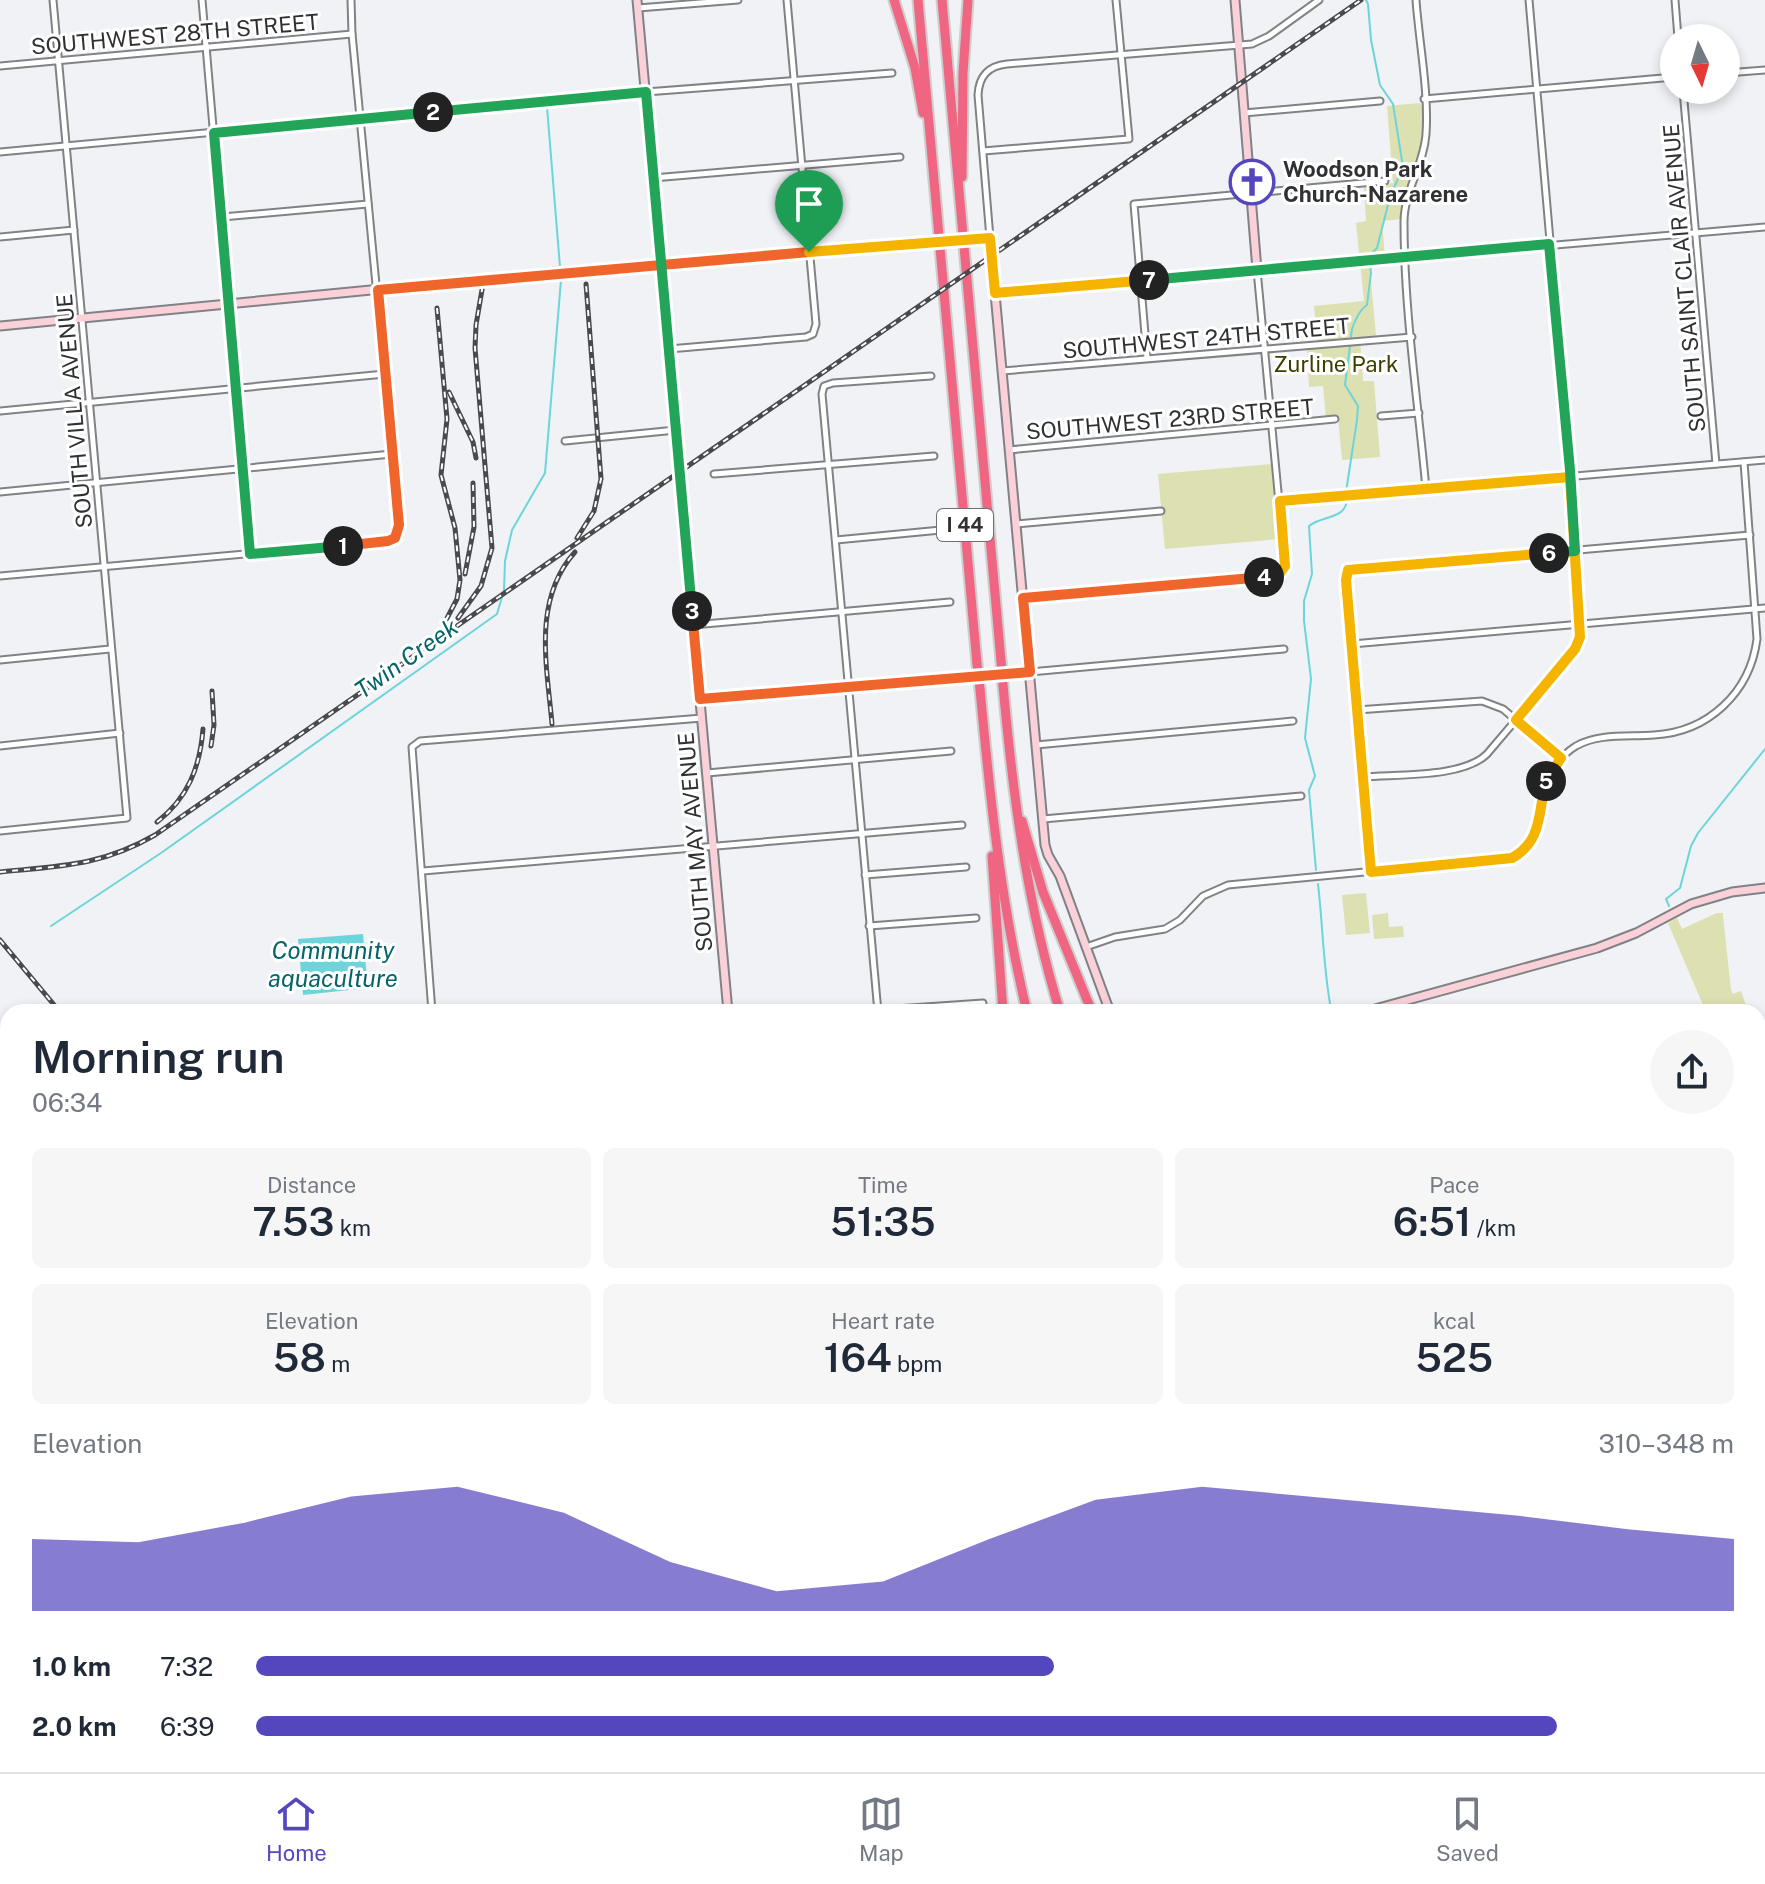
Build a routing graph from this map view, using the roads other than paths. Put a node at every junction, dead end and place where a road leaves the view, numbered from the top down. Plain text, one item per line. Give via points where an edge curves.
1 (53, 0) edge
2 (202, 0) edge
3 (351, 0) edge
4 (738, 0) edge
5 (787, 0) edge
6 (894, 0) edge
7 (918, 0) edge
8 (942, 0) edge
9 (968, 0) edge
10 (1116, 0) edge
11 (1235, 0) edge
12 (1319, 0) edge
13 (1416, 0) edge
14 (1529, 0) edge
15 (1675, 0) edge
16 (638, 4) edge
17 (1677, 24) edge
18 (352, 34) junction
19 (1239, 45) junction
20 (207, 47) junction
21 (1122, 55) junction
22 (58, 60) junction
23 (0, 66) edge
24 (1765, 70) edge
25 (1740, 72) edge
26 (892, 73) dead end
27 (1660, 78) edge
28 (792, 80) junction
29 (1537, 88) junction
30 (646, 92) junction
31 (1424, 99) junction
32 (1380, 101) dead end
33 (1684, 104) edge
34 (1244, 113) junction
35 (360, 119) junction
36 (214, 133) junction
37 (66, 146) junction
38 (983, 151) junction
39 (0, 152) edge
40 (900, 157) dead end
41 (801, 165) junction
42 (653, 178) junction
43 (934, 181) junction
44 (1385, 181) dead end
45 (1252, 192) junction
46 (368, 204) junction
47 (960, 205) junction
48 (222, 217) junction
49 (1765, 227) edge
50 (74, 230) junction
51 (1695, 232) junction
52 (0, 237) edge
53 (990, 238) junction
54 (1549, 244) junction
55 (809, 252) junction
56 (1405, 258) junction
57 (661, 264) junction
58 (1257, 270) junction
59 (1141, 280) junction
60 (378, 290) junction
61 (995, 293) junction
62 (229, 304) junction
63 (81, 318) junction
64 (0, 326) edge
65 (1412, 337) junction
66 (1265, 348) junction
67 (669, 349) junction
68 (1147, 358) junction
69 (1002, 371) junction
70 (385, 374) junction
71 (931, 376) dead end
72 (236, 389) junction
73 (90, 401) junction
74 (0, 411) edge
75 (1419, 413) junction
76 (1381, 416) dead end
77 (1335, 419) dead end
78 (1273, 426) junction
79 (676, 430) junction
80 (565, 441) dead end
81 (1009, 450) junction
82 (392, 454) junction
83 (934, 456) dead end
84 (1765, 460) edge
85 (1744, 462) junction
86 (826, 464) junction
87 (1716, 464) junction
88 (243, 469) junction
89 (714, 474) dead end
90 (1570, 477) junction
91 (97, 481) junction
92 (1426, 489) junction
93 (0, 492) edge
94 (1280, 501) junction
95 (1161, 511) dead end
96 (1016, 524) junction
97 (941, 530) dead end
98 (1750, 535) junction
99 (836, 540) junction
100 (1575, 551) junction
101 (250, 554) junction
102 (103, 566) junction
103 (0, 576) edge
104 (1023, 598) junction
105 (950, 602) dead end
106 (1765, 608) edge
107 (1756, 609) junction
108 (842, 612) junction
109 (1581, 624) junction
110 (693, 625) junction
111 (1352, 644) junction
112 (110, 649) junction
113 (1284, 649) dead end
114 (0, 660) edge
115 (1030, 672) junction
116 (847, 686) junction
117 (700, 699) junction
118 (1357, 710) junction
119 (702, 718) junction
120 (1516, 720) junction
121 (1293, 721) dead end
122 (120, 733) junction
123 (1036, 745) junction
124 (0, 746) edge
125 (951, 751) dead end
126 (1561, 758) junction
127 (854, 760) junction
128 (707, 773) junction
129 (1363, 777) junction
130 (1012, 787) junction
131 (1301, 796) dead end
132 (991, 817) junction
133 (1043, 819) junction
134 (962, 825) dead end
135 (0, 831) edge
136 (861, 835) junction
137 (713, 848) junction
138 (966, 867) dead end
139 (423, 871) junction
140 (1371, 872) junction
141 (865, 875) junction
142 (1765, 888) edge
143 (976, 918) dead end
144 (869, 926) junction
145 (1086, 947) junction
146 (983, 1003) dead end
147 (431, 1004) edge
148 (727, 1004) edge
149 (877, 1004) edge
150 (970, 1004) edge
151 (1002, 1004) edge
152 (1025, 1004) edge
153 (1058, 1004) edge
154 (1089, 1004) edge
155 (1107, 1004) edge
156 (1393, 1004) edge

1 - 22 street, SOUTH VILLA AVENUE
2 - 20 street
3 - 18 street
4 - 16 street
5 - 28 street
6 - 43 highway via 915,68
7 - 43 highway, I 44
8 - 47 highway, I 44
9 - 47 highway
10 - 21 street
11 - 19 street
12 - 19 street via 1269,36
13 - 31 street
14 - 29 street
15 - 17 street
16 - 30 street, SOUTH MAY AVENUE
18 - 20 street, SOUTHWEST 28TH STREET
18 - 35 street
19 - 21 street
19 - 34 street
20 - 22 street, SOUTHWEST 28TH STREET
20 - 36 street
21 - 38 street via 990,69 979,85
21 - 38 street via 1129,139
22 - 23 street, SOUTHWEST 28TH STREET
22 - 37 street, SOUTH VILLA AVENUE
24 - 25 street
26 - 28 street
27 - 29 street
28 - 30 street
28 - 41 street
29 - 31 street
29 - 54 street
30 - 35 street
30 - 42 street, SOUTH MAY AVENUE
31 - 56 street via 1424,147 1403,218
32 - 34 street
33 - 51 street, SOUTH SAINT CLAIR AVENUE
34 - 45 street
35 - 36 street
35 - 46 street
36 - 37 street
36 - 48 street
37 - 39 street
37 - 50 street, SOUTH VILLA AVENUE
38 - 53 street
40 - 41 street
41 - 42 street
41 - 55 street
42 - 57 street, SOUTH MAY AVENUE
43 - 132 highway, I 44, bridge
44 - 45 street
45 - 58 street
45 - 59 street via 1134,204
46 - 48 street
46 - 60 street
47 - 130 highway, I 44, bridge
48 - 62 street
49 - 51 street
50 - 52 street
50 - 63 street, SOUTH VILLA AVENUE
51 - 54 street
51 - 87 street, SOUTH SAINT CLAIR AVENUE
53 - 55 street, bridge
53 - 61 street
54 - 56 street
54 - 90 street
55 - 57 street
55 - 67 street via 813,334
56 - 58 street
56 - 65 street
57 - 60 street
57 - 67 street, SOUTH MAY AVENUE
58 - 59 street
58 - 66 street
59 - 61 street
59 - 68 street
60 - 62 street
60 - 70 street
61 - 69 street
62 - 63 street
62 - 72 street
63 - 64 street
63 - 73 street, SOUTH VILLA AVENUE
65 - 66 street, SOUTHWEST 24TH STREET
65 - 75 street
66 - 68 street, SOUTHWEST 24TH STREET
66 - 78 street
67 - 79 street, SOUTH MAY AVENUE
68 - 69 street, SOUTHWEST 24TH STREET
69 - 81 street
70 - 72 street
70 - 82 street
71 - 86 street via 824,386
72 - 73 street
72 - 88 street
73 - 74 street
73 - 91 street, SOUTH VILLA AVENUE
75 - 76 street
75 - 92 street
77 - 78 street, SOUTHWEST 23RD STREET
78 - 81 street, SOUTHWEST 23RD STREET
78 - 94 street
79 - 80 street
79 - 110 street, SOUTH MAY AVENUE
81 - 96 street
82 - 88 street
82 - 101 street via 399,525 395,538
83 - 86 street
84 - 85 street
85 - 87 street
85 - 98 street
86 - 89 street
86 - 99 street
87 - 90 street
88 - 91 street
88 - 101 street
90 - 92 street
90 - 100 street
91 - 93 street
91 - 102 street, SOUTH VILLA AVENUE
92 - 94 street
94 - 104 street via 1285,566 1278,576
95 - 96 street
96 - 104 street
97 - 99 street
98 - 100 street
98 - 107 street
99 - 108 street
100 - 109 street
100 - 111 street via 1348,570
101 - 102 street
102 - 103 street
102 - 112 street, SOUTH VILLA AVENUE
104 - 115 street
105 - 108 street
106 - 107 street
107 - 109 street
107 - 126 street via 1751,665 1737,691 1716,713 1673,733 1591,740
108 - 110 street
108 - 116 street
109 - 111 street
109 - 120 street via 1575,649
110 - 117 street, SOUTH MAY AVENUE
111 - 118 street
112 - 114 street
112 - 122 street, SOUTH VILLA AVENUE
113 - 115 street
115 - 116 street
115 - 123 street
116 - 117 street
116 - 127 street
117 - 119 street, SOUTH MAY AVENUE
118 - 120 street via 1474,701 1497,706
118 - 129 street
119 - 128 street, SOUTH MAY AVENUE
119 - 139 street via 420,741 412,747 411,758
120 - 126 street
120 - 129 street via 1469,766
121 - 123 street
122 - 124 street
122 - 135 street, SOUTH VILLA AVENUE via 127,818
123 - 133 street
125 - 127 street
126 - 140 street via 1547,779 1536,834 1519,854 1501,861
127 - 128 street
127 - 136 street
128 - 137 street, SOUTH MAY AVENUE
129 - 140 street
130 - 153 highway, I 44 via 1029,894
130 - 154 highway via 1037,877
131 - 133 street
132 - 151 highway
132 - 152 highway, I 44
133 - 145 street via 1048,855
134 - 136 street
136 - 137 street
136 - 141 street
137 - 139 street
137 - 148 street, SOUTH MAY AVENUE
138 - 141 street
139 - 147 street
140 - 145 street via 1223,887 1203,896 1165,929
141 - 144 street
142 - 156 street via 1691,904 1597,948
143 - 144 street
144 - 149 street
145 - 155 street
146 - 150 street

